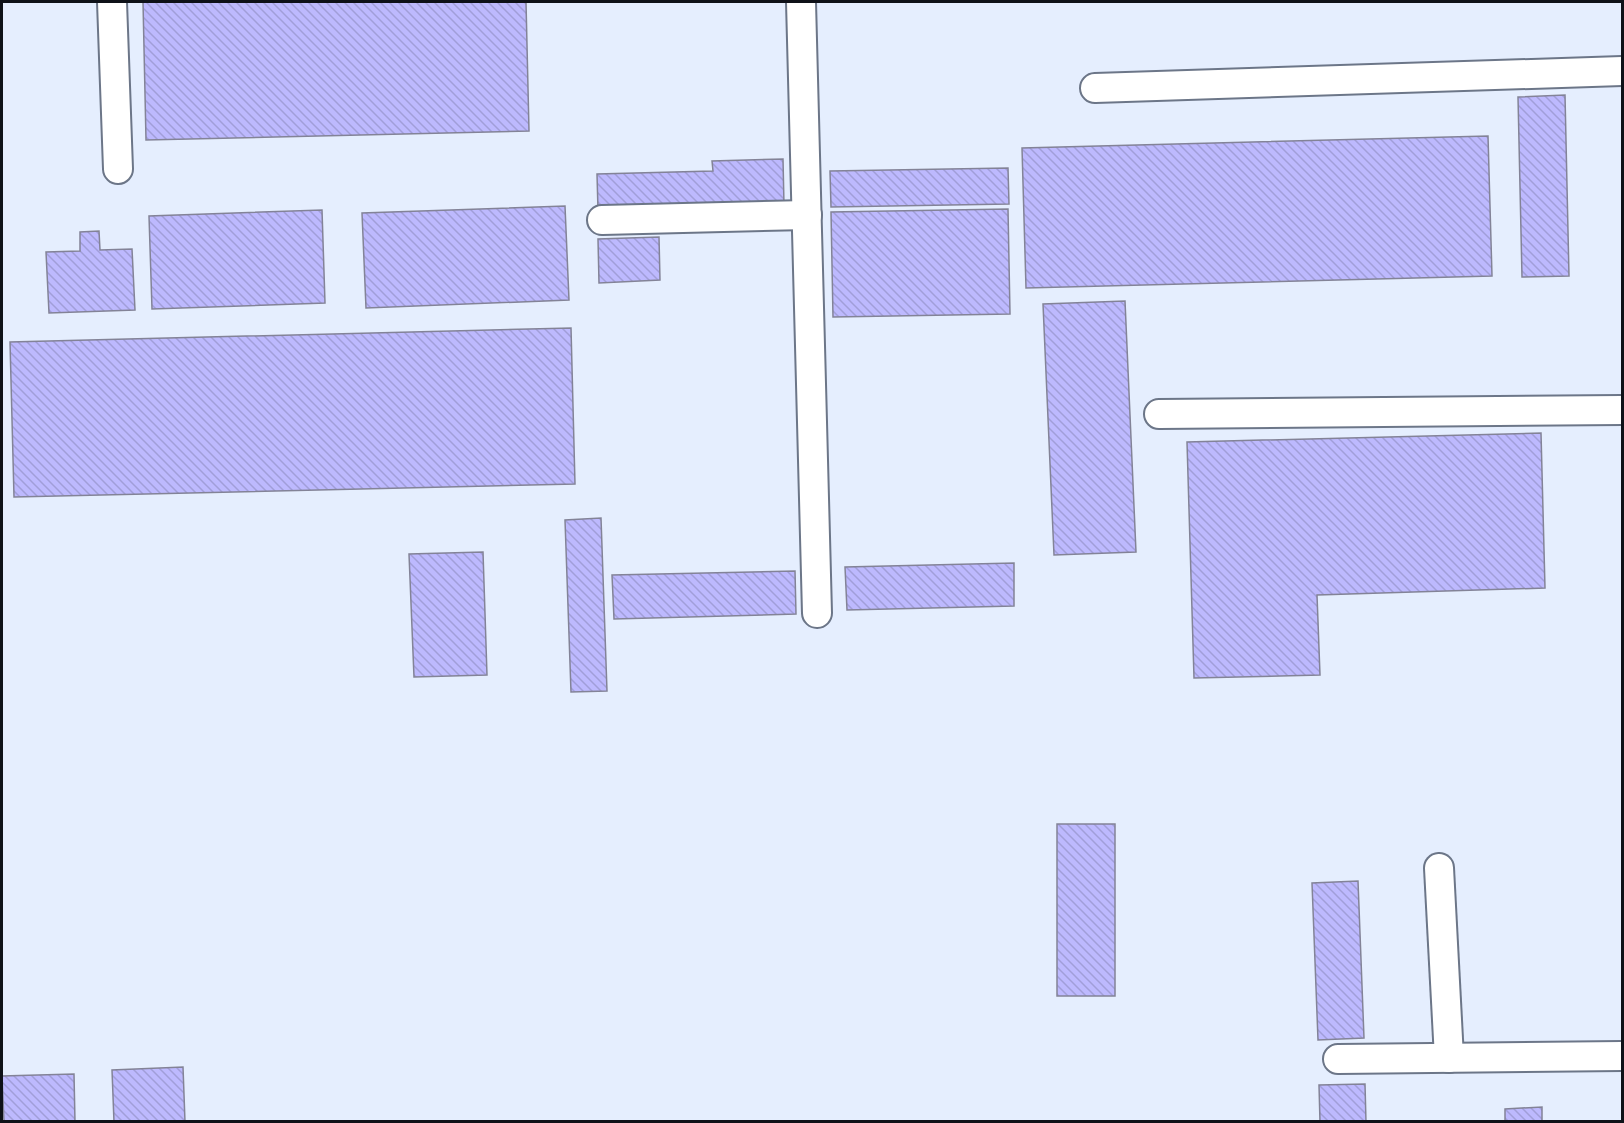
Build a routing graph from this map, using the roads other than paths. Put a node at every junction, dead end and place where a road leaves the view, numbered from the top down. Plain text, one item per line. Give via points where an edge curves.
1 (112, 2) edge
2 (801, 2) edge
3 (1623, 71) edge
4 (1095, 88) dead end
5 (118, 170) dead end
6 (807, 215) junction
7 (602, 220) dead end
8 (1623, 410) edge
9 (1159, 414) dead end
10 (817, 613) dead end
11 (1439, 868) dead end
12 (1623, 1056) edge
13 (1449, 1058) junction
14 (1338, 1059) dead end

1 - 5 lane
2 - 6 lane
3 - 4 lane
6 - 7 lane
6 - 10 lane
8 - 9 lane
11 - 13 lane
12 - 13 lane
13 - 14 lane

